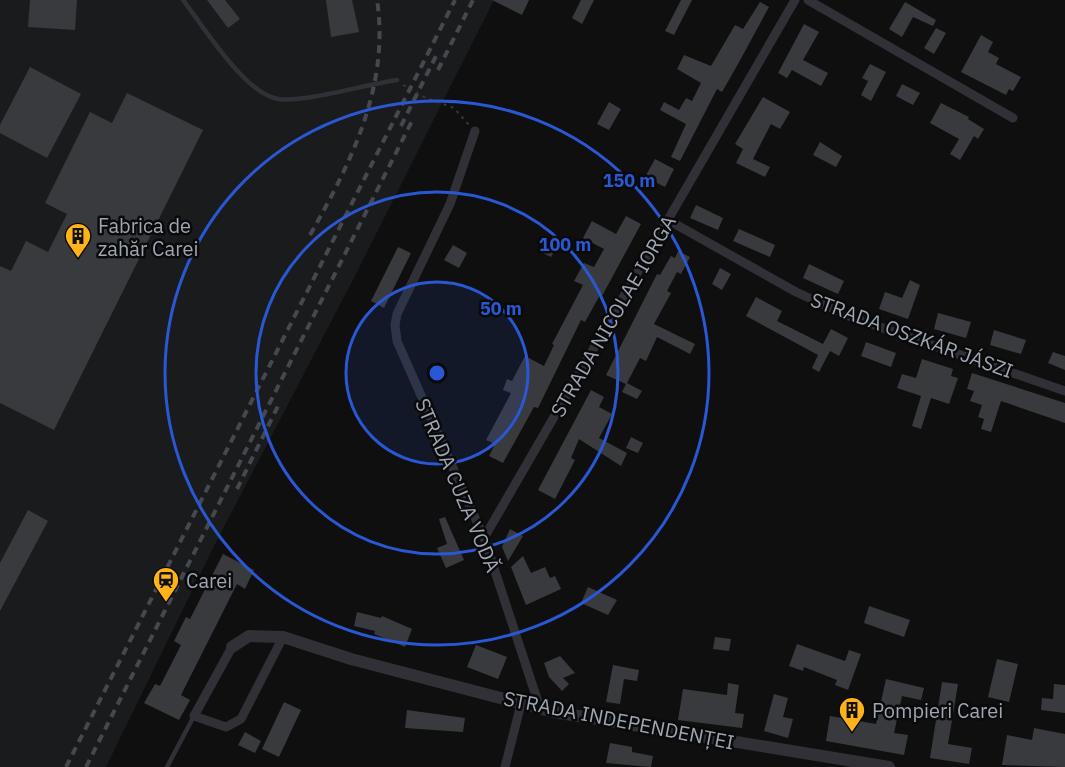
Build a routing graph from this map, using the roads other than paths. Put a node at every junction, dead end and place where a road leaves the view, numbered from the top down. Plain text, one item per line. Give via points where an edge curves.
1 (183, 0) edge
2 (795, 0) edge
3 (808, 0) edge
4 (397, 80) road end
5 (1013, 118) dead end
6 (475, 131) road end
7 (668, 220) junction
8 (1065, 391) edge
9 (484, 538) junction
10 (283, 637) junction
11 (232, 647) joint
12 (521, 704) junction
13 (540, 708) junction
14 (194, 716) junction
15 (167, 767) edge
16 (505, 767) edge
17 (889, 767) edge

1 - 4 lane via 239,73 270,97 295,99
2 - 7 street, STRADA NICOLAE IORGA
3 - 5 street
6 - 9 street, STRADA CUZA VODĂ via 450,204 395,325 397,341
7 - 8 street, STRADA OSZKÁR JÁSZI via 796,292 851,317
7 - 9 street, STRADA NICOLAE IORGA
9 - 13 street, STRADA CUZA VODĂ
10 - 11 street, STRADA INDEPENDENȚEI via 249,636
10 - 12 street, STRADA INDEPENDENȚEI via 351,660
10 - 14 street via 241,719 226,728
11 - 14 street, STRADA INDEPENDENȚEI
12 - 13 street, STRADA INDEPENDENȚEI
12 - 16 street
13 - 17 street, STRADA INDEPENDENȚEI
14 - 15 lane, STRADA INDEPENDENȚEI

